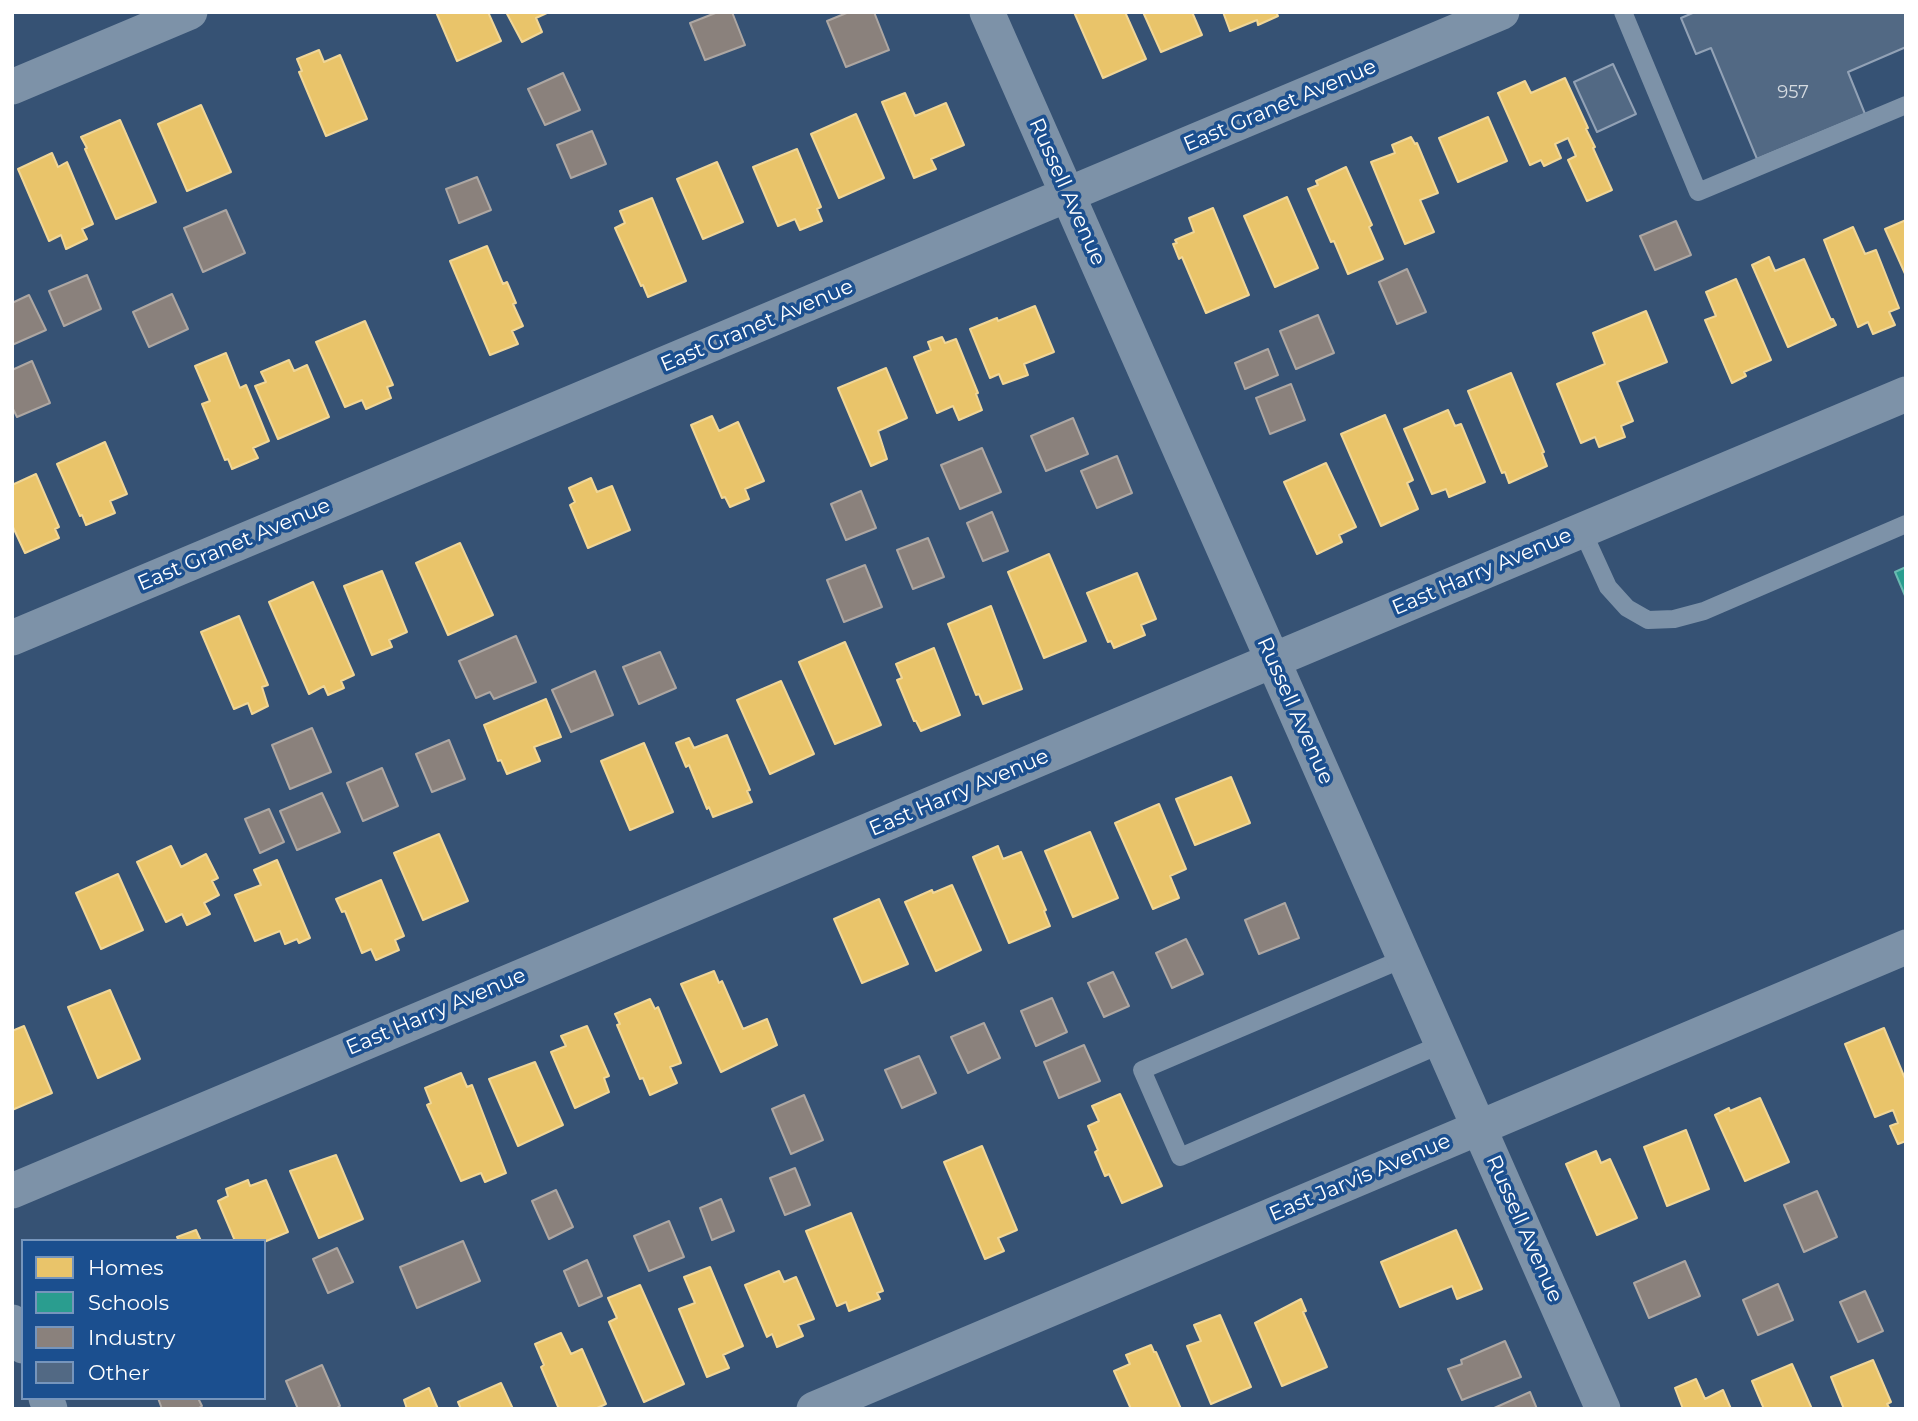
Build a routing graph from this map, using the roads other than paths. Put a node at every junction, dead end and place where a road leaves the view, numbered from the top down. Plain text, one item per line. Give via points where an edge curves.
1 (190, 12) edge
2 (987, 12) edge
3 (1502, 12) edge
4 (1623, 12) edge
5 (12, 87) edge
6 (1906, 105) edge
7 (1069, 196) junction
8 (1906, 394) edge
9 (1906, 524) edge
10 (1582, 530) junction
11 (12, 638) edge
12 (1273, 661) junction
13 (1906, 947) edge
14 (1405, 958) junction
15 (1442, 1044) junction
16 (1479, 1128) junction
17 (12, 1191) edge
18 (12, 1322) edge
19 (21, 1342) edge
20 (814, 1409) edge
21 (1603, 1409) edge

1 - 5 street
2 - 7 street, Russell Avenue
3 - 7 street, East Granet Avenue
4 - 6 lane via 1698,192
7 - 11 street, East Granet Avenue
7 - 12 street, Russell Avenue
8 - 10 street, East Harry Avenue
9 - 10 lane via 1674,620 1648,620 1626,608 1608,587
10 - 12 street, East Harry Avenue
12 - 14 street, Russell Avenue
12 - 17 street, East Harry Avenue
13 - 16 street, East Jarvis Avenue
14 - 15 street, Russell Avenue
14 - 15 lane via 1142,1070 1180,1157
15 - 16 street, Russell Avenue
16 - 20 street, East Jarvis Avenue
16 - 21 street, Russell Avenue
18 - 19 street

